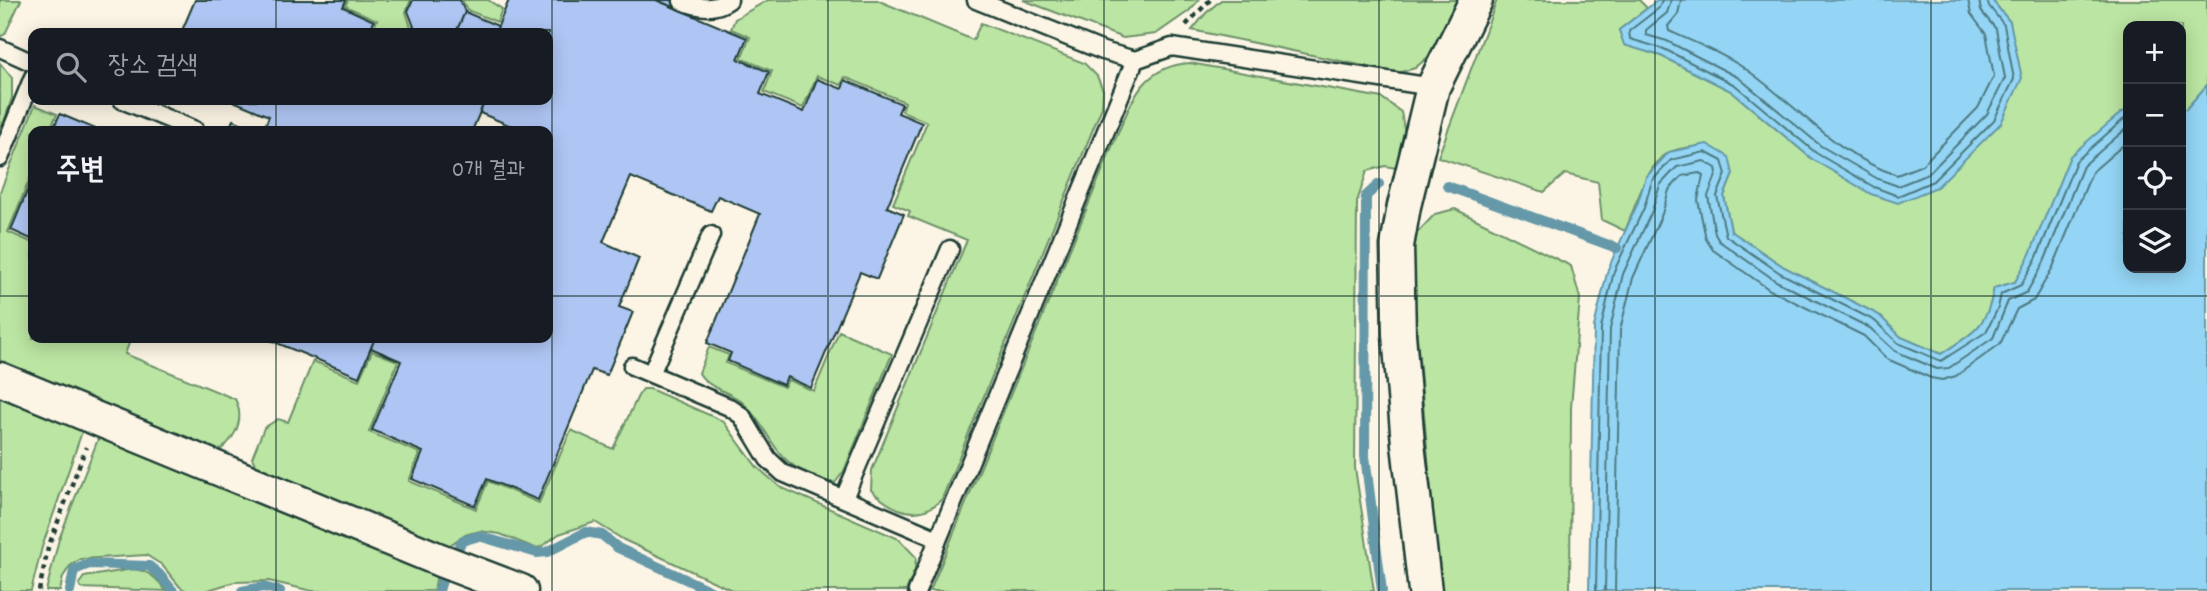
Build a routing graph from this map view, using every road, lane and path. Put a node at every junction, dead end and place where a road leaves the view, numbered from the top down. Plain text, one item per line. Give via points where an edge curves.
1 (729, 0) edge
2 (976, 0) edge
3 (1476, 0) edge
4 (682, 1) edge
5 (0, 48) edge
6 (1135, 60) junction
7 (28, 61) edge
8 (1433, 87) junction
9 (28, 89) edge
10 (134, 105) edge
11 (185, 126) edge
12 (0, 158) edge
13 (711, 235) dead end
14 (950, 249) dead end
15 (632, 366) dead end
16 (651, 374) junction
17 (0, 379) edge
18 (96, 420) junction
19 (844, 498) junction
20 (938, 539) junction
21 (39, 591) edge
22 (521, 591) edge
23 (917, 591) edge
24 (1425, 591) edge

1 - 4 lane via 698,9
2 - 6 lane
3 - 8 street
5 - 7 lane
6 - 8 lane via 1172,47
6 - 20 lane
8 - 24 street via 1397,246 1401,362
9 - 12 lane
10 - 11 lane
13 - 16 lane
14 - 19 lane
15 - 16 lane
16 - 19 lane via 729,407 742,416 783,473
17 - 18 street
18 - 21 path via 48,548
18 - 22 street
19 - 20 lane
20 - 23 lane

